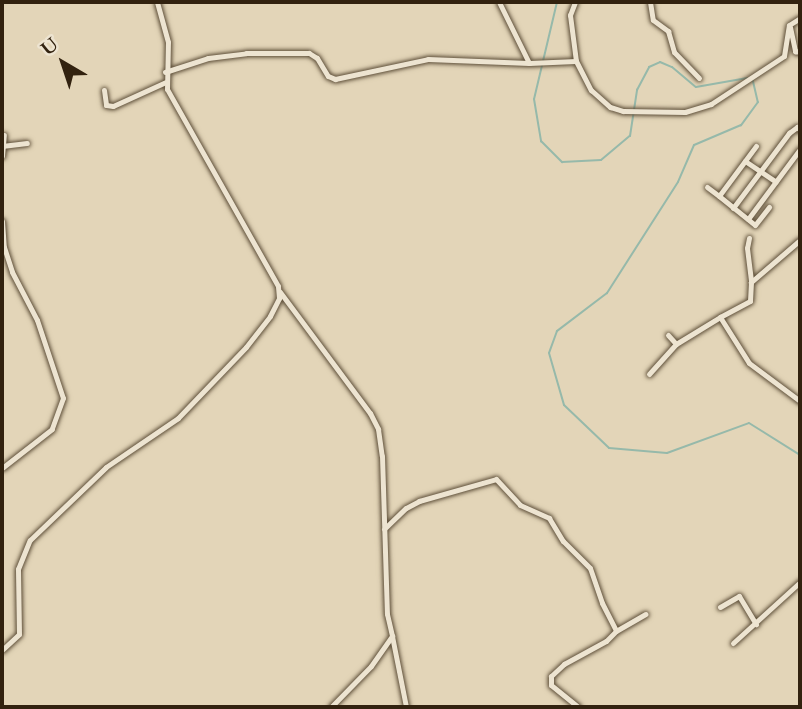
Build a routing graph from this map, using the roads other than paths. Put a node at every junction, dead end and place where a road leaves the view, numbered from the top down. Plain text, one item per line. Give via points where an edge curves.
1 (151, 2) edge
2 (157, 2) edge
3 (499, 2) edge
4 (575, 2) edge
5 (650, 2) edge
6 (158, 9) junction
7 (800, 18) edge
8 (789, 25) junction
9 (800, 52) edge
10 (576, 61) junction
11 (529, 63) junction
12 (165, 72) junction
13 (699, 78) dead end
14 (166, 82) junction
15 (104, 90) dead end
16 (800, 130) edge
17 (4, 135) dead end
18 (27, 143) dead end
19 (756, 146) dead end
20 (3, 147) edge
21 (800, 149) edge
22 (2, 156) edge
23 (745, 161) junction
24 (760, 172) junction
25 (776, 182) junction
26 (707, 187) dead end
27 (719, 197) junction
28 (769, 207) dead end
29 (733, 208) junction
30 (748, 219) junction
31 (2, 220) edge
32 (749, 238) dead end
33 (800, 240) edge
34 (751, 282) junction
35 (280, 292) junction
36 (720, 317) junction
37 (668, 335) dead end
38 (676, 344) junction
39 (649, 374) dead end
40 (800, 401) edge
41 (2, 468) edge
42 (384, 529) junction
43 (800, 582) edge
44 (720, 607) dead end
45 (645, 614) dead end
46 (756, 624) junction
47 (616, 631) junction
48 (392, 636) junction
49 (733, 643) dead end
50 (2, 650) edge
51 (331, 707) edge
52 (406, 707) edge
53 (578, 707) edge

1 - 6 street
2 - 6 street
3 - 11 street
4 - 10 street via 570,15
5 - 13 street via 653,20 668,31 674,52
6 - 12 street via 168,42
7 - 8 street
8 - 9 street via 794,51
8 - 10 street via 784,56 711,104 685,112 610,107 590,90
10 - 11 street
11 - 12 street via 428,59 335,79 309,52 246,53 208,58
12 - 14 street
14 - 15 street via 113,106 106,105
14 - 35 street via 178,113
16 - 24 street via 797,127 789,133
17 - 20 street
18 - 20 street
19 - 23 street
20 - 22 street
21 - 25 street
23 - 24 street
23 - 27 street
24 - 25 street
24 - 29 street
25 - 30 street
26 - 27 street
27 - 29 street
28 - 30 street via 755,225
29 - 30 street
31 - 41 street via 12,272 37,320 63,398 52,429
32 - 34 street
33 - 34 street
34 - 36 street via 750,301
35 - 42 street via 378,429
35 - 50 street via 262,326 193,404 106,467 30,540 18,569 19,634
36 - 38 street
36 - 40 street via 749,363
37 - 38 street
38 - 39 street
42 - 47 street via 419,501 496,479 520,505 549,517 563,541 590,568
42 - 48 street
43 - 46 street
44 - 46 street via 739,596
45 - 47 street
46 - 49 street
47 - 53 street via 551,676 551,685
48 - 51 street via 371,666
48 - 52 street

